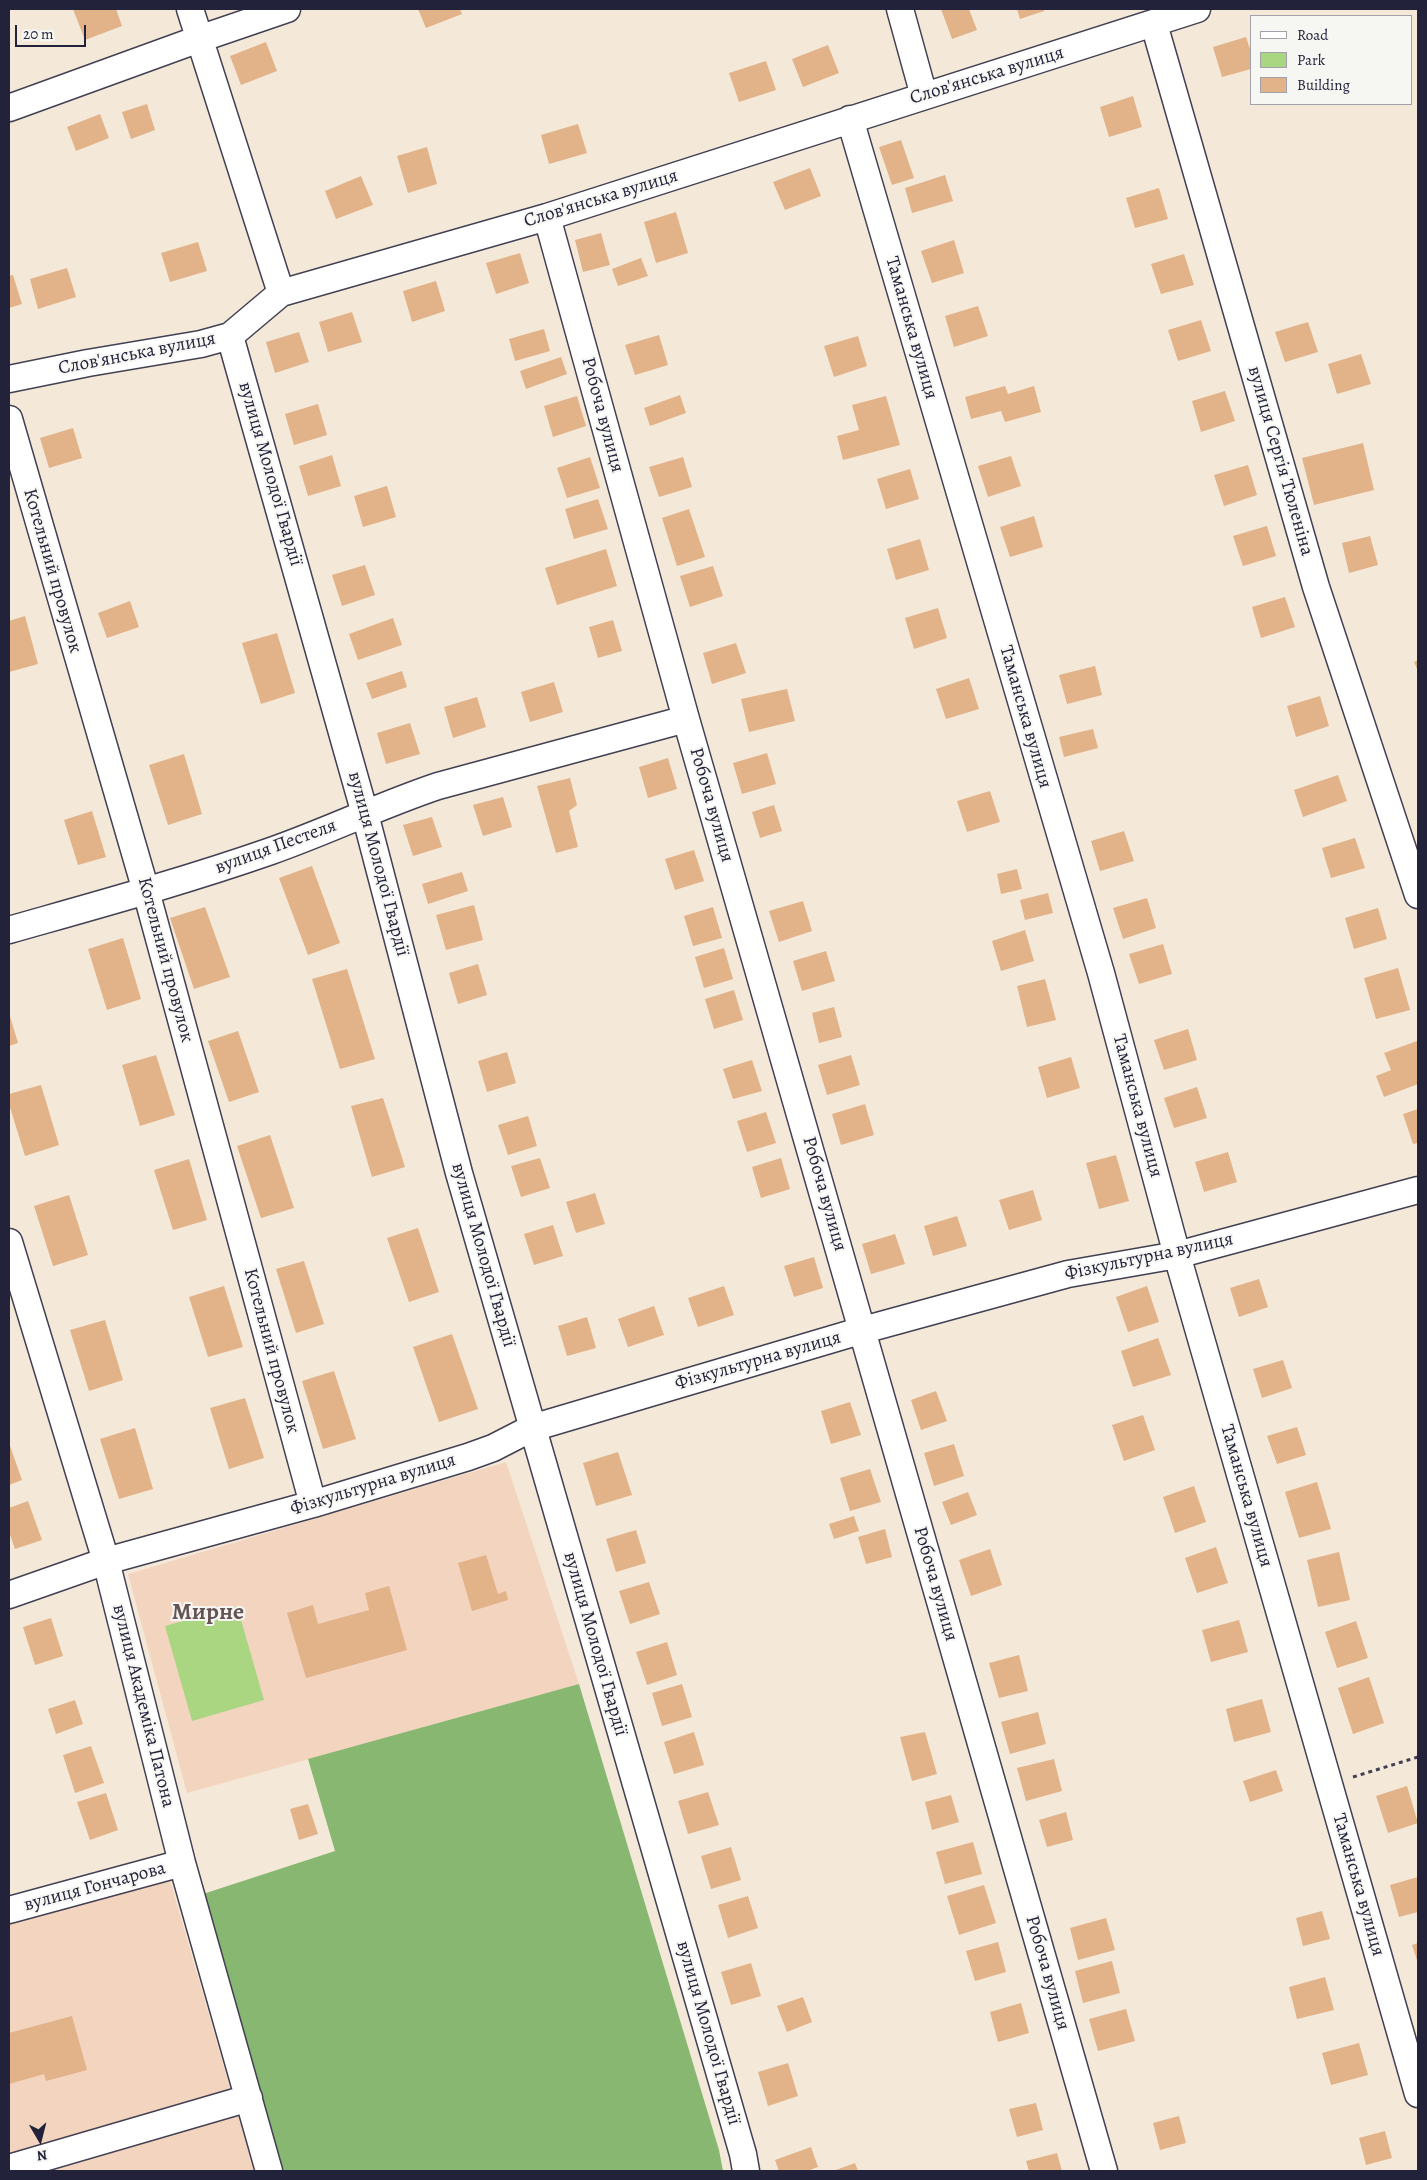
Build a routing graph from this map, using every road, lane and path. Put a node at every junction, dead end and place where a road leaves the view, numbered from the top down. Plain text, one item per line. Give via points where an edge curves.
1 (190, 9) edge
2 (287, 9) edge
3 (900, 9) edge
4 (1198, 9) edge
5 (1154, 24) junction
6 (199, 38) junction
7 (924, 96) junction
8 (9, 108) edge
9 (850, 119) junction
10 (547, 216) junction
11 (281, 293) junction
12 (230, 336) junction
13 (9, 379) edge
14 (9, 419) edge
15 (686, 719) junction
16 (365, 814) junction
17 (146, 891) junction
18 (1418, 895) edge
19 (9, 930) edge
20 (1418, 1190) edge
21 (9, 1242) edge
22 (1177, 1255) junction
23 (13, 1272) edge
24 (863, 1330) junction
25 (532, 1428) junction
26 (313, 1504) junction
27 (106, 1561) junction
28 (9, 1594) edge
29 (1418, 1757) edge
30 (1328, 1785) junction
31 (182, 1863) junction
32 (9, 1910) edge
33 (1418, 2094) edge
34 (249, 2098) junction
35 (9, 2168) edge
36 (269, 2171) edge
37 (746, 2171) edge
38 (1104, 2171) edge

1 - 6 street
2 - 6 street
3 - 7 street
4 - 5 street, Слов'янська вулиця
5 - 7 street, Слов'янська вулиця
5 - 18 street, вулиця Сергія Тюленіна via 1316,587
6 - 8 street
6 - 11 street
7 - 9 street, Слов'янська вулиця
9 - 10 street, Слов'янська вулиця
9 - 22 street, Таманська вулиця via 1101,973
10 - 11 street, Слов'янська вулиця
10 - 15 street, Робоча вулиця
11 - 12 street, Слов'янська вулиця
12 - 13 street, Слов'янська вулиця via 202,344
12 - 16 street, вулиця Молодої Гвардії
14 - 17 street, Котельний провулок
15 - 16 street, вулиця Пестеля via 438,786
15 - 24 street, Робоча вулиця
16 - 17 street, вулиця Пестеля via 269,852
16 - 25 street, вулиця Молодої Гвардії via 459,1173
17 - 19 street, вулиця Пестеля
17 - 26 street, Котельний провулок
20 - 22 street, Фізкультурна вулиця
21 - 23 street, вулиця Академіка Патона
22 - 24 street, Фізкультурна вулиця via 1068,1274
22 - 30 street, Таманська вулиця
23 - 27 street, вулиця Академіка Патона
24 - 25 street, Фізкультурна вулиця
24 - 38 street, Робоча вулиця
25 - 26 street, Фізкультурна вулиця via 468,1457
25 - 37 street, вулиця Молодої Гвардії
26 - 27 street, Фізкультурна вулиця
27 - 28 street, Фізкультурна вулиця
27 - 31 street, вулиця Академіка Патона
29 - 30 path
30 - 33 street, Таманська вулиця
31 - 32 street, вулиця Гончарова
31 - 34 street, вулиця Академіка Патона
34 - 35 street
34 - 36 street, вулиця Академіка Патона

